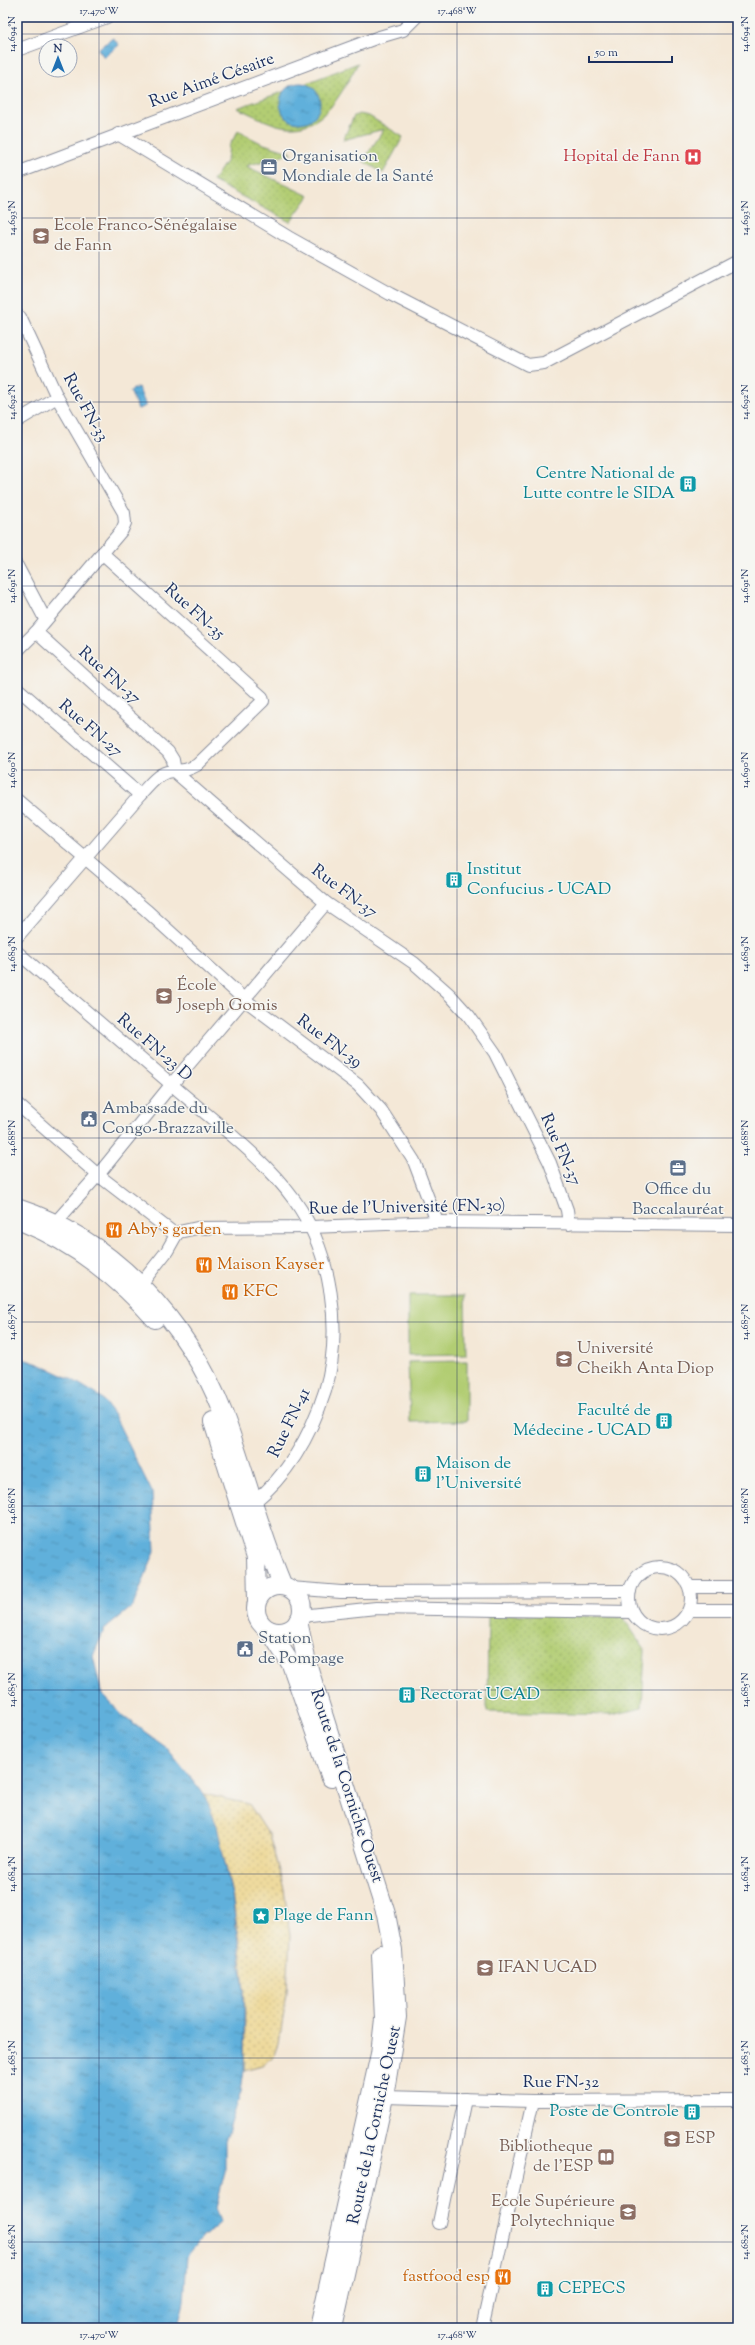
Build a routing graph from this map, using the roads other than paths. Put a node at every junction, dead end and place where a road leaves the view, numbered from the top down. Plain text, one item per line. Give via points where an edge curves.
1 (107, 17) edge
2 (416, 17) edge
3 (17, 50) edge
4 (118, 134) junction
5 (17, 173) edge
6 (738, 261) edge
7 (20, 317) dead end
8 (57, 397) junction
9 (17, 421) edge
10 (102, 554) junction
11 (17, 566) edge
12 (45, 619) junction
13 (36, 632) junction
14 (17, 651) edge
15 (17, 688) edge
16 (175, 772) junction
17 (140, 795) junction
18 (17, 800) edge
19 (85, 859) junction
20 (326, 903) junction
21 (17, 937) edge
22 (17, 952) edge
23 (245, 1000) junction
24 (171, 1085) junction
25 (17, 1104) edge
26 (98, 1175) junction
27 (17, 1208) edge
28 (17, 1220) edge
29 (437, 1222) junction
30 (55, 1224) junction
31 (569, 1224) junction
32 (738, 1225) edge
33 (311, 1227) junction
34 (176, 1235) junction
35 (141, 1284) junction
36 (253, 1503) junction
37 (287, 1587) junction
38 (690, 1587) junction
39 (738, 1587) edge
40 (630, 1591) junction
41 (257, 1600) junction
42 (689, 1610) junction
43 (738, 1610) edge
44 (632, 1612) junction
45 (300, 1619) junction
46 (269, 1630) junction
47 (384, 2097) junction
48 (465, 2099) junction
49 (738, 2100) edge
50 (533, 2101) junction
51 (439, 2223) dead end
52 (319, 2328) edge
53 (333, 2328) edge
54 (482, 2328) edge

1 - 3 street
2 - 4 street, Rue Aimé Césaire via 403,30
4 - 5 street, Rue Aimé Césaire
4 - 6 street via 288,237 390,294 528,365 544,363
7 - 8 street, Rue FN-33
8 - 9 street
8 - 10 street, Rue FN-33 via 124,513 125,523 122,530
10 - 12 street
10 - 16 street, Rue FN-35 via 262,697 263,701 197,765 186,771
11 - 12 street
12 - 13 street
13 - 14 street
13 - 16 street, Rue FN-37 via 168,752 173,760
15 - 17 street, Rue FN-27
16 - 17 street via 160,775
16 - 20 street, Rue FN-37
17 - 19 street
18 - 19 street, Rue FN-39
19 - 21 street
19 - 23 street, Rue FN-39 via 146,910
20 - 23 street
20 - 31 street, Rue FN-37 via 414,963 469,1016 495,1053 544,1151 568,1210
22 - 24 street, Rue FN-23 D
23 - 24 street
23 - 29 street, Rue FN-39 via 358,1085 381,1110 414,1160
24 - 26 street
24 - 33 street, Rue FN-23 D via 258,1159 295,1201
25 - 26 street
26 - 30 street
26 - 34 street
27 - 30 highway
28 - 41 highway via 58,1240 122,1286 161,1326 189,1368 213,1422 250,1534 256,1557
29 - 31 street, Rue de l'Université (FN-30)
29 - 33 street, Rue de l'Université (FN-30)
30 - 35 highway via 93,1247
31 - 32 street, Rue de l'Université (FN-30)
33 - 34 street, Rue de l'Université (FN-30) via 197,1228
33 - 36 street, Rue FN-41 via 331,1292 334,1321 331,1366 318,1412 304,1442 288,1470 271,1489
34 - 35 street
35 - 36 highway via 189,1346 212,1386
36 - 37 highway
37 - 40 street via 340,1592
37 - 41 highway via 267,1589
37 - 45 highway via 302,1603
38 - 39 street
38 - 40 street via 679,1573 667,1568 654,1568 638,1576
38 - 42 street via 692,1602
40 - 44 street via 629,1602
41 - 46 highway via 258,1620
42 - 43 street
42 - 44 street via 686,1617 674,1627 657,1629 641,1623
44 - 45 street via 376,1608
45 - 46 highway via 285,1631
45 - 47 highway, Route de la Corniche Ouest via 307,1663 386,1914 393,1950 397,2017
46 - 52 highway, Route de la Corniche Ouest via 298,1680 364,1876 375,1917 384,1974 384,2019 380,2054
47 - 48 street, Rue FN-32
47 - 53 highway, Route de la Corniche Ouest
48 - 50 street, Rue FN-32
48 - 51 street
49 - 50 street, Rue FN-32
50 - 54 street

